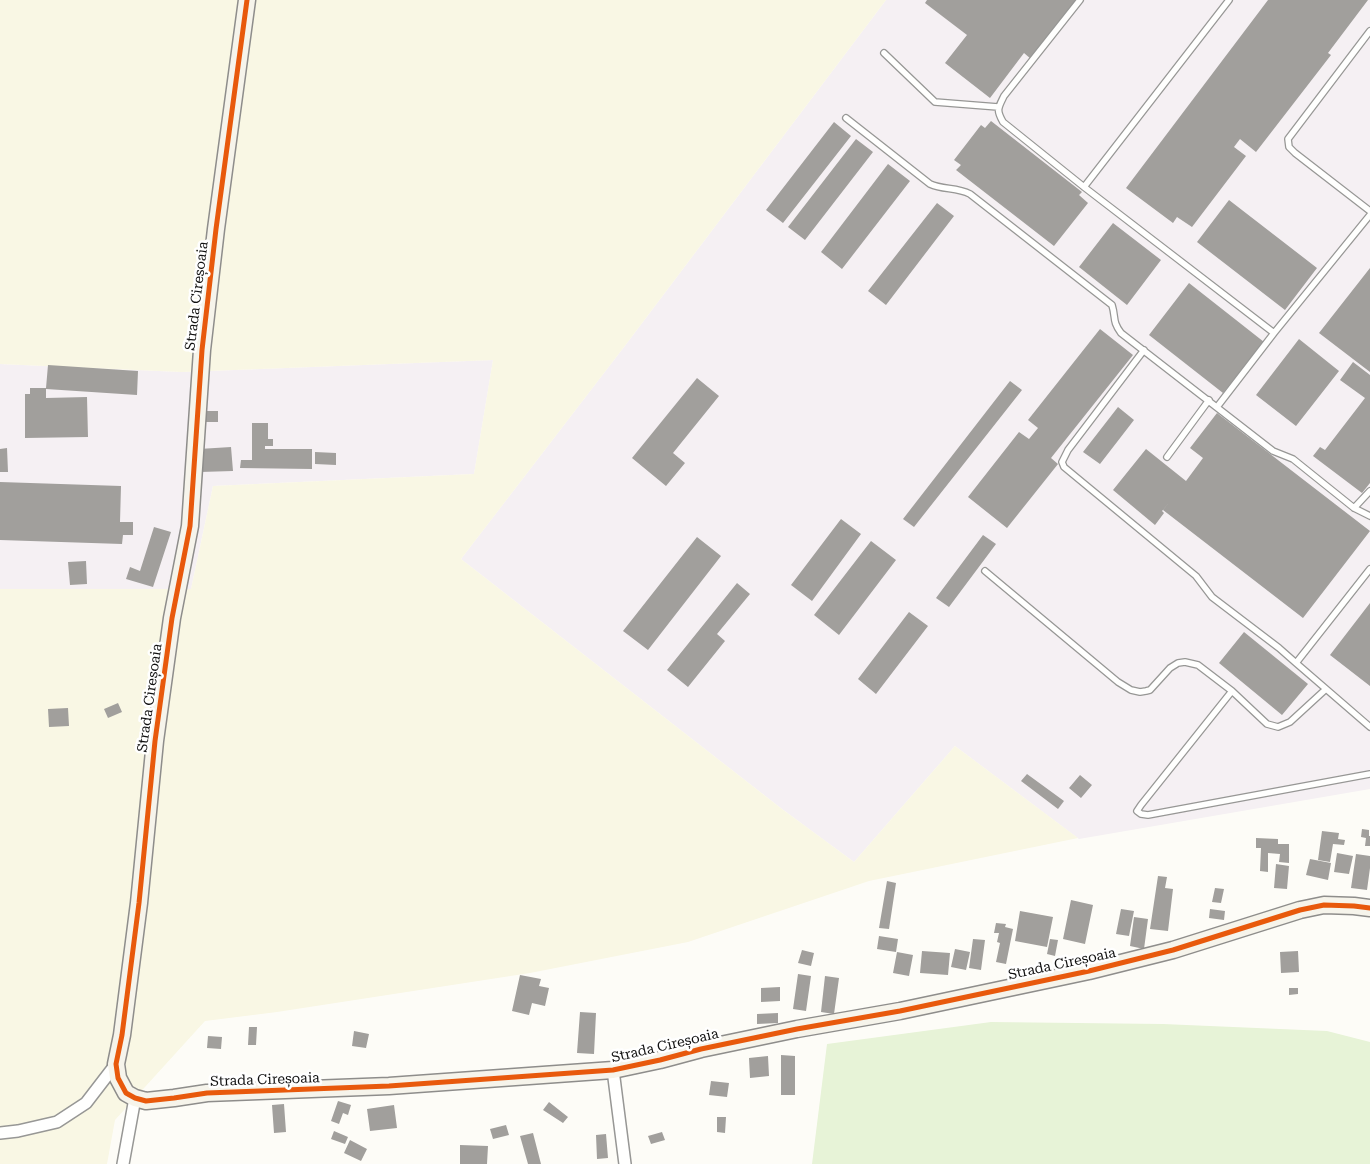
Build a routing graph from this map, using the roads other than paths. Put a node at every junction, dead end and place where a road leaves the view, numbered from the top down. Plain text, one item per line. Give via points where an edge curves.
1 (247, 0) edge
2 (1080, 0) edge
3 (1229, 0) edge
4 (1370, 31) edge
5 (884, 53) dead end
6 (998, 107) junction
7 (846, 118) dead end
8 (1084, 187) junction
9 (1370, 211) edge
10 (1370, 215) edge
11 (1274, 332) junction
12 (1144, 350) junction
13 (1209, 400) junction
14 (1217, 407) junction
15 (1167, 457) dead end
16 (1370, 491) edge
17 (1354, 508) junction
18 (1370, 516) edge
19 (1370, 569) edge
20 (984, 571) dead end
21 (1296, 663) junction
22 (1326, 689) junction
23 (1232, 691) junction
24 (1370, 727) edge
25 (1370, 774) edge
26 (1370, 908) edge
27 (116, 1064) junction
28 (613, 1070) junction
29 (135, 1098) junction
30 (0, 1133) edge
31 (123, 1164) edge
32 (625, 1164) edge

1 - 27 street, Strada Cireșoaia via 202,350 190,526 172,618 154,741 139,903
2 - 6 lane
3 - 8 lane
4 - 9 lane via 1288,139 1289,147 1295,153
5 - 6 lane via 935,102
6 - 8 lane via 1002,122
7 - 12 lane via 930,184 970,194 1112,305 1116,326
8 - 11 lane
10 - 11 lane
11 - 14 lane
12 - 13 lane
12 - 21 lane via 1068,450 1062,462 1064,467 1196,576 1212,597
13 - 14 lane
13 - 15 lane
14 - 17 lane via 1273,451 1294,459
16 - 17 lane
17 - 18 lane
19 - 21 lane
20 - 23 lane via 1131,690 1150,690 1170,668 1185,662 1198,666
21 - 22 lane
22 - 23 lane via 1290,722 1278,727 1267,724
22 - 24 lane
23 - 25 lane via 1137,811 1148,815
26 - 28 street, Strada Cireșoaia via 1324,906 1300,910 1173,950 1089,971 797,1029
27 - 29 street, Strada Cireșoaia via 118,1078 126,1093
27 - 30 street via 86,1103 57,1122
28 - 29 street, Strada Cireșoaia via 389,1086 207,1093 146,1101
28 - 32 street
29 - 31 street

